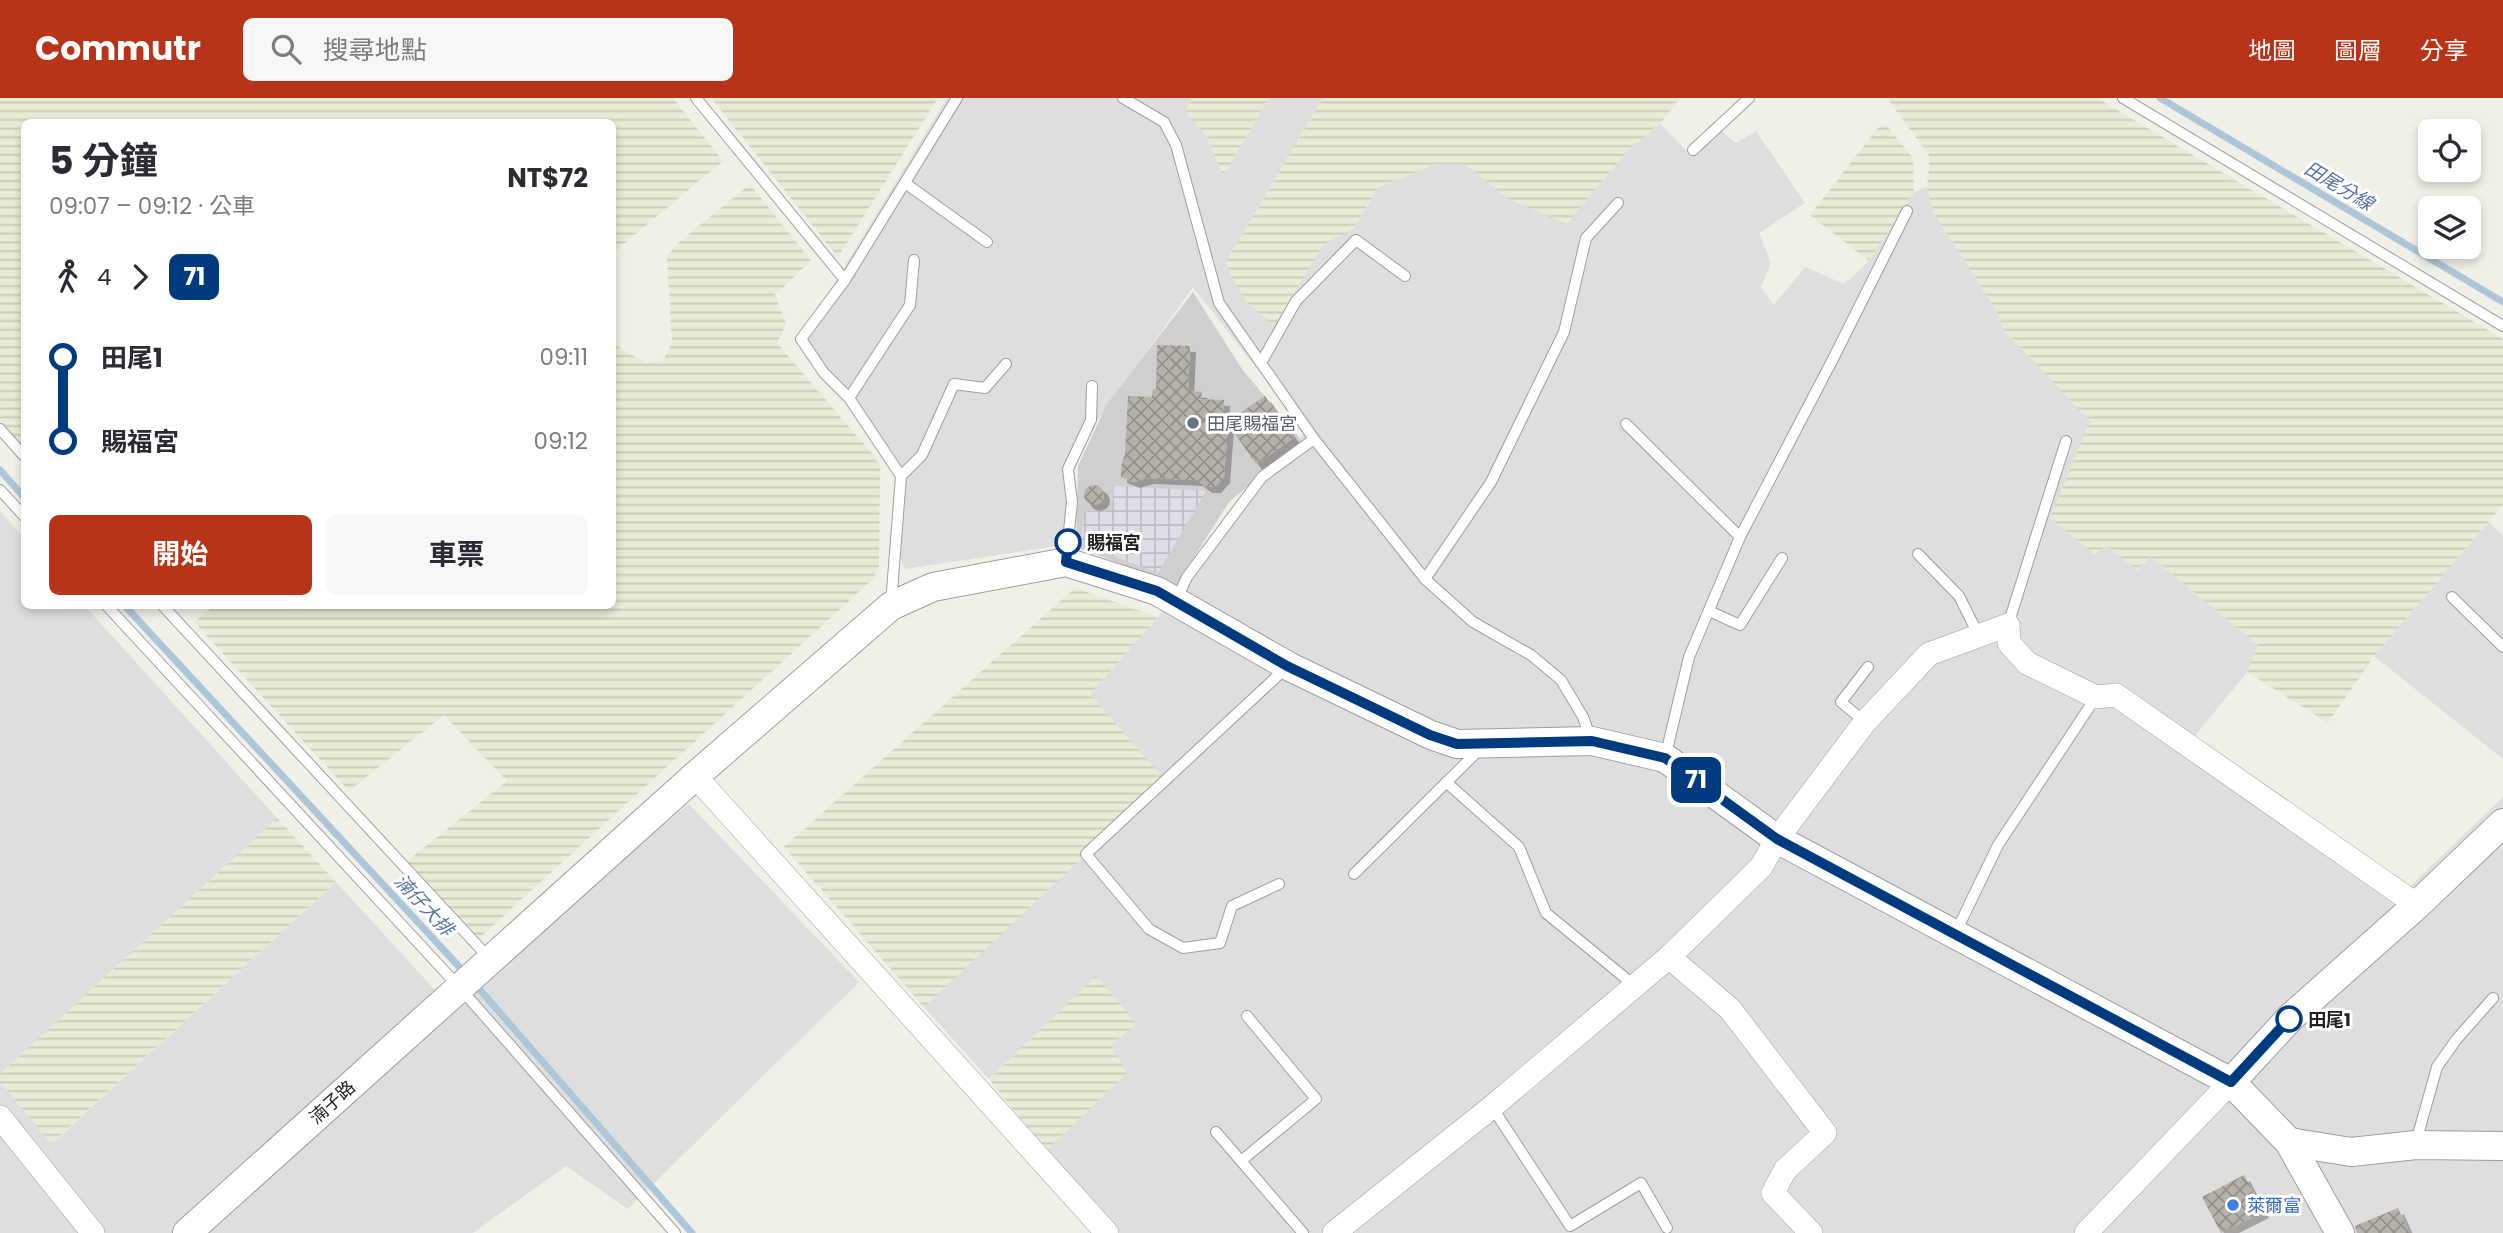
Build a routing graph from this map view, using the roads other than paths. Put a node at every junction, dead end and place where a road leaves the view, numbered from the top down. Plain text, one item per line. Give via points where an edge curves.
1 (696, 98) edge
2 (957, 98) edge
3 (1123, 98) edge
4 (1749, 98) edge
5 (2123, 98) edge
6 (1693, 150) dead end
7 (905, 183) junction
8 (1618, 203) dead end
9 (1907, 211) dead end
10 (987, 242) dead end
11 (914, 260) dead end
12 (1405, 276) dead end
13 (845, 280) junction
14 (2503, 326) edge
15 (1261, 363) junction
16 (1006, 364) dead end
17 (1092, 386) dead end
18 (849, 398) junction
19 (1626, 424) dead end
20 (0, 429) edge
21 (1314, 439) junction
22 (2066, 441) dead end
23 (21, 453) edge
24 (901, 476) junction
25 (0, 490) edge
26 (21, 513) edge
27 (1740, 537) junction
28 (1919, 554) dead end
29 (1782, 558) dead end
30 (1066, 562) junction
31 (1425, 579) junction
32 (1163, 591) junction
33 (2452, 597) dead end
34 (891, 606) junction
35 (110, 609) edge
36 (166, 609) edge
37 (1709, 611) junction
38 (2008, 625) junction
39 (1979, 636) junction
40 (2503, 648) edge
41 (1287, 666) junction
42 (1868, 667) dead end
43 (2096, 697) junction
44 (1865, 722) junction
45 (1592, 741) junction
46 (1484, 744) junction
47 (1665, 758) junction
48 (695, 776) junction
49 (1446, 782) junction
50 (2503, 823) edge
51 (1777, 839) junction
52 (1354, 874) dead end
53 (1279, 884) dead end
54 (2417, 905) junction
55 (1955, 934) junction
56 (1669, 957) junction
57 (472, 976) junction
58 (1635, 986) junction
59 (2493, 998) dead end
60 (1247, 1016) dead end
61 (2231, 1082) junction
62 (1492, 1107) junction
63 (0, 1117) edge
64 (1216, 1132) dead end
65 (2289, 1142) junction
66 (2416, 1145) junction
67 (2503, 1146) edge
68 (1241, 1161) junction
69 (1667, 1228) dead end
70 (93, 1233) edge
71 (187, 1233) edge
72 (675, 1233) edge
73 (1107, 1233) edge
74 (1303, 1233) edge
75 (1334, 1233) edge
76 (1811, 1233) edge
77 (2086, 1233) edge
78 (2340, 1233) edge

1 - 13 lane
2 - 7 lane
3 - 15 lane via 1164,122 1176,145 1219,303
4 - 6 lane
5 - 14 lane
7 - 10 lane
7 - 13 lane
8 - 31 lane via 1586,238 1564,332 1491,482
9 - 27 lane
11 - 18 lane via 910,305
12 - 15 lane via 1356,240 1296,300
13 - 18 lane via 801,339 824,373
15 - 21 lane
16 - 24 lane via 985,388 954,384 922,455
17 - 30 lane via 1091,420 1068,469 1072,502
18 - 24 lane
19 - 27 lane
20 - 23 lane
21 - 31 lane
21 - 32 lane via 1262,477 1187,577
22 - 38 lane
24 - 34 lane
25 - 26 lane
27 - 37 lane
28 - 39 lane via 1959,596
29 - 37 lane via 1740,625
30 - 32 street
30 - 34 street, 湳子路 via 933,587
31 - 45 lane via 1473,622 1531,655 1561,680
32 - 41 street
33 - 40 lane
34 - 48 street, 湳子路
35 - 57 lane
36 - 57 lane
37 - 47 lane via 1689,657
38 - 39 street
38 - 43 street via 2009,643 2027,663
39 - 44 street via 1929,654
41 - 46 street via 1430,735 1457,744
41 - 53 lane via 1086,853 1149,929 1183,948 1220,943 1232,906
42 - 44 lane via 1841,702
43 - 54 street via 2116,695
43 - 55 lane via 1998,845
44 - 51 street
45 - 46 street
45 - 47 street
46 - 49 lane
47 - 51 street
48 - 57 street, 湳子路
48 - 73 street
49 - 52 lane
49 - 58 lane via 1519,847 1546,913
50 - 54 street
51 - 55 street
51 - 56 street via 1761,867
54 - 61 street via 2291,1017
55 - 61 street
56 - 58 street
56 - 76 street via 1730,1009 1825,1133 1785,1170 1773,1193
57 - 71 street, 湳子路
57 - 72 lane
58 - 62 street
59 - 66 lane via 2437,1067
60 - 68 lane via 1316,1099
61 - 65 street
61 - 77 street
62 - 69 lane via 1570,1226 1641,1183
62 - 75 street
63 - 70 street
64 - 68 lane
65 - 66 street via 2351,1152
65 - 78 street
66 - 67 street
68 - 74 lane

